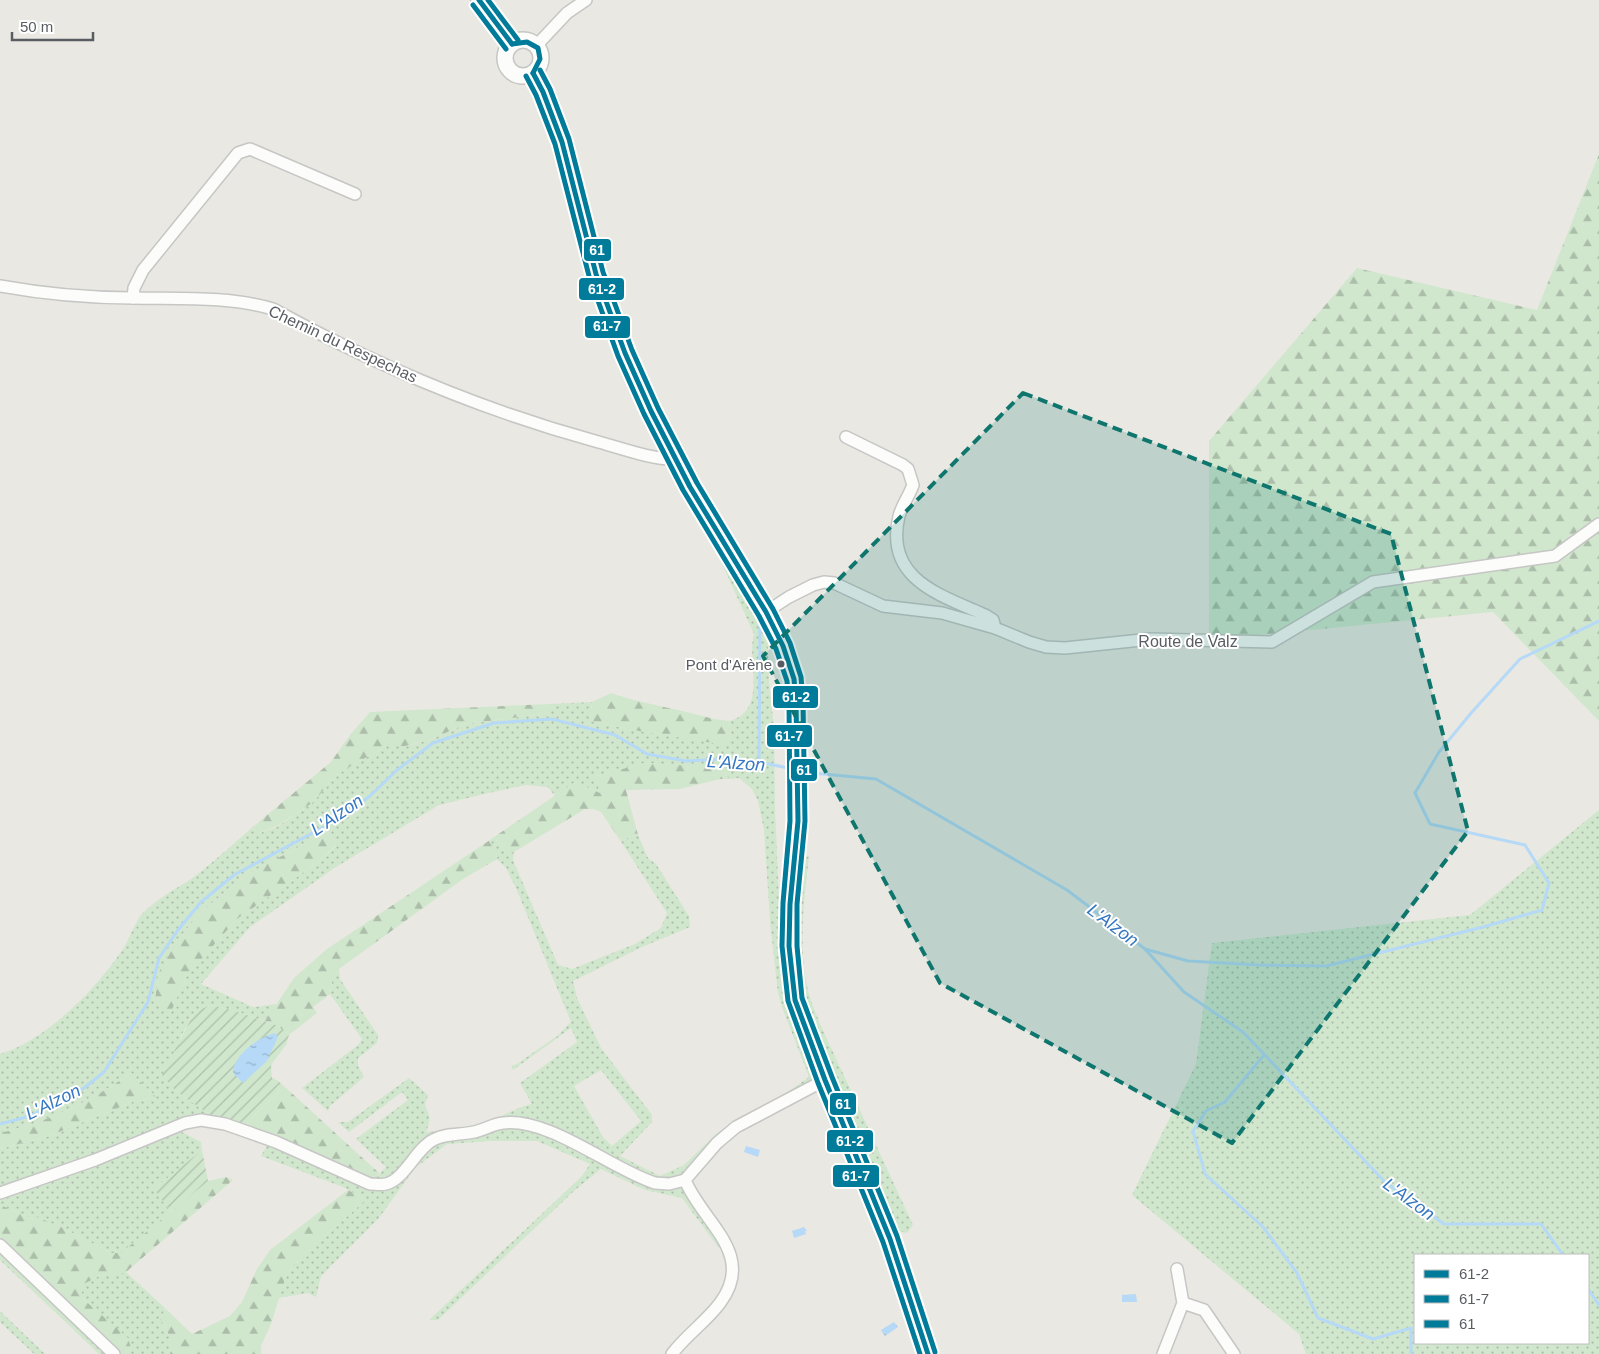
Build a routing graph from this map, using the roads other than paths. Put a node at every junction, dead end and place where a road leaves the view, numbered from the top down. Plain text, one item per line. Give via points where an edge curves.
1 (479, 0) edge
2 (586, 0) edge
3 (512, 44) junction
4 (536, 46) junction
5 (533, 73) junction
6 (355, 194) dead end
7 (0, 286) edge
8 (133, 298) junction
9 (846, 437) dead end
10 (676, 459) junction
11 (1599, 524) edge
12 (766, 612) junction
13 (994, 628) junction
14 (825, 1080) junction
15 (685, 1180) junction
16 (0, 1193) edge
17 (0, 1245) edge
18 (1177, 1268) dead end
19 (1183, 1303) junction
20 (114, 1354) edge
21 (672, 1354) edge
22 (928, 1354) edge
23 (1163, 1354) edge
24 (1234, 1354) edge

1 - 3 street
2 - 4 street via 567,13
3 - 4 street via 520,40
3 - 5 street via 506,50 507,67 514,74
4 - 5 street via 540,60
5 - 10 street via 562,142 596,274 610,314 651,412
6 - 8 street via 250,149 238,153 143,270
7 - 8 street, Chemin du Respechas via 90,297
8 - 10 street, Chemin du Respechas via 186,298 273,309 404,375 474,403 626,450 667,460
9 - 13 street via 903,465 911,476 913,485 902,506 898,533 898,545 907,570 930,590 993,620
10 - 12 street
11 - 13 street, Route de Valz via 1555,556 1373,582 1272,642 1151,639 1065,648 1046,647
12 - 13 street, Route de Valz via 789,597 824,582 834,583 883,606 942,613
12 - 14 street via 783,646 794,679 796,703 798,821 788,946 795,1000
14 - 15 street via 736,1127 717,1143
14 - 22 street via 890,1238
15 - 16 street via 655,1183 546,1130 503,1123 434,1139 397,1178 386,1184 370,1184 276,1142 225,1124 201,1120
15 - 21 street via 728,1247 732,1270 730,1285 720,1303
17 - 20 street
18 - 19 street
19 - 23 street
19 - 24 street via 1204,1310

